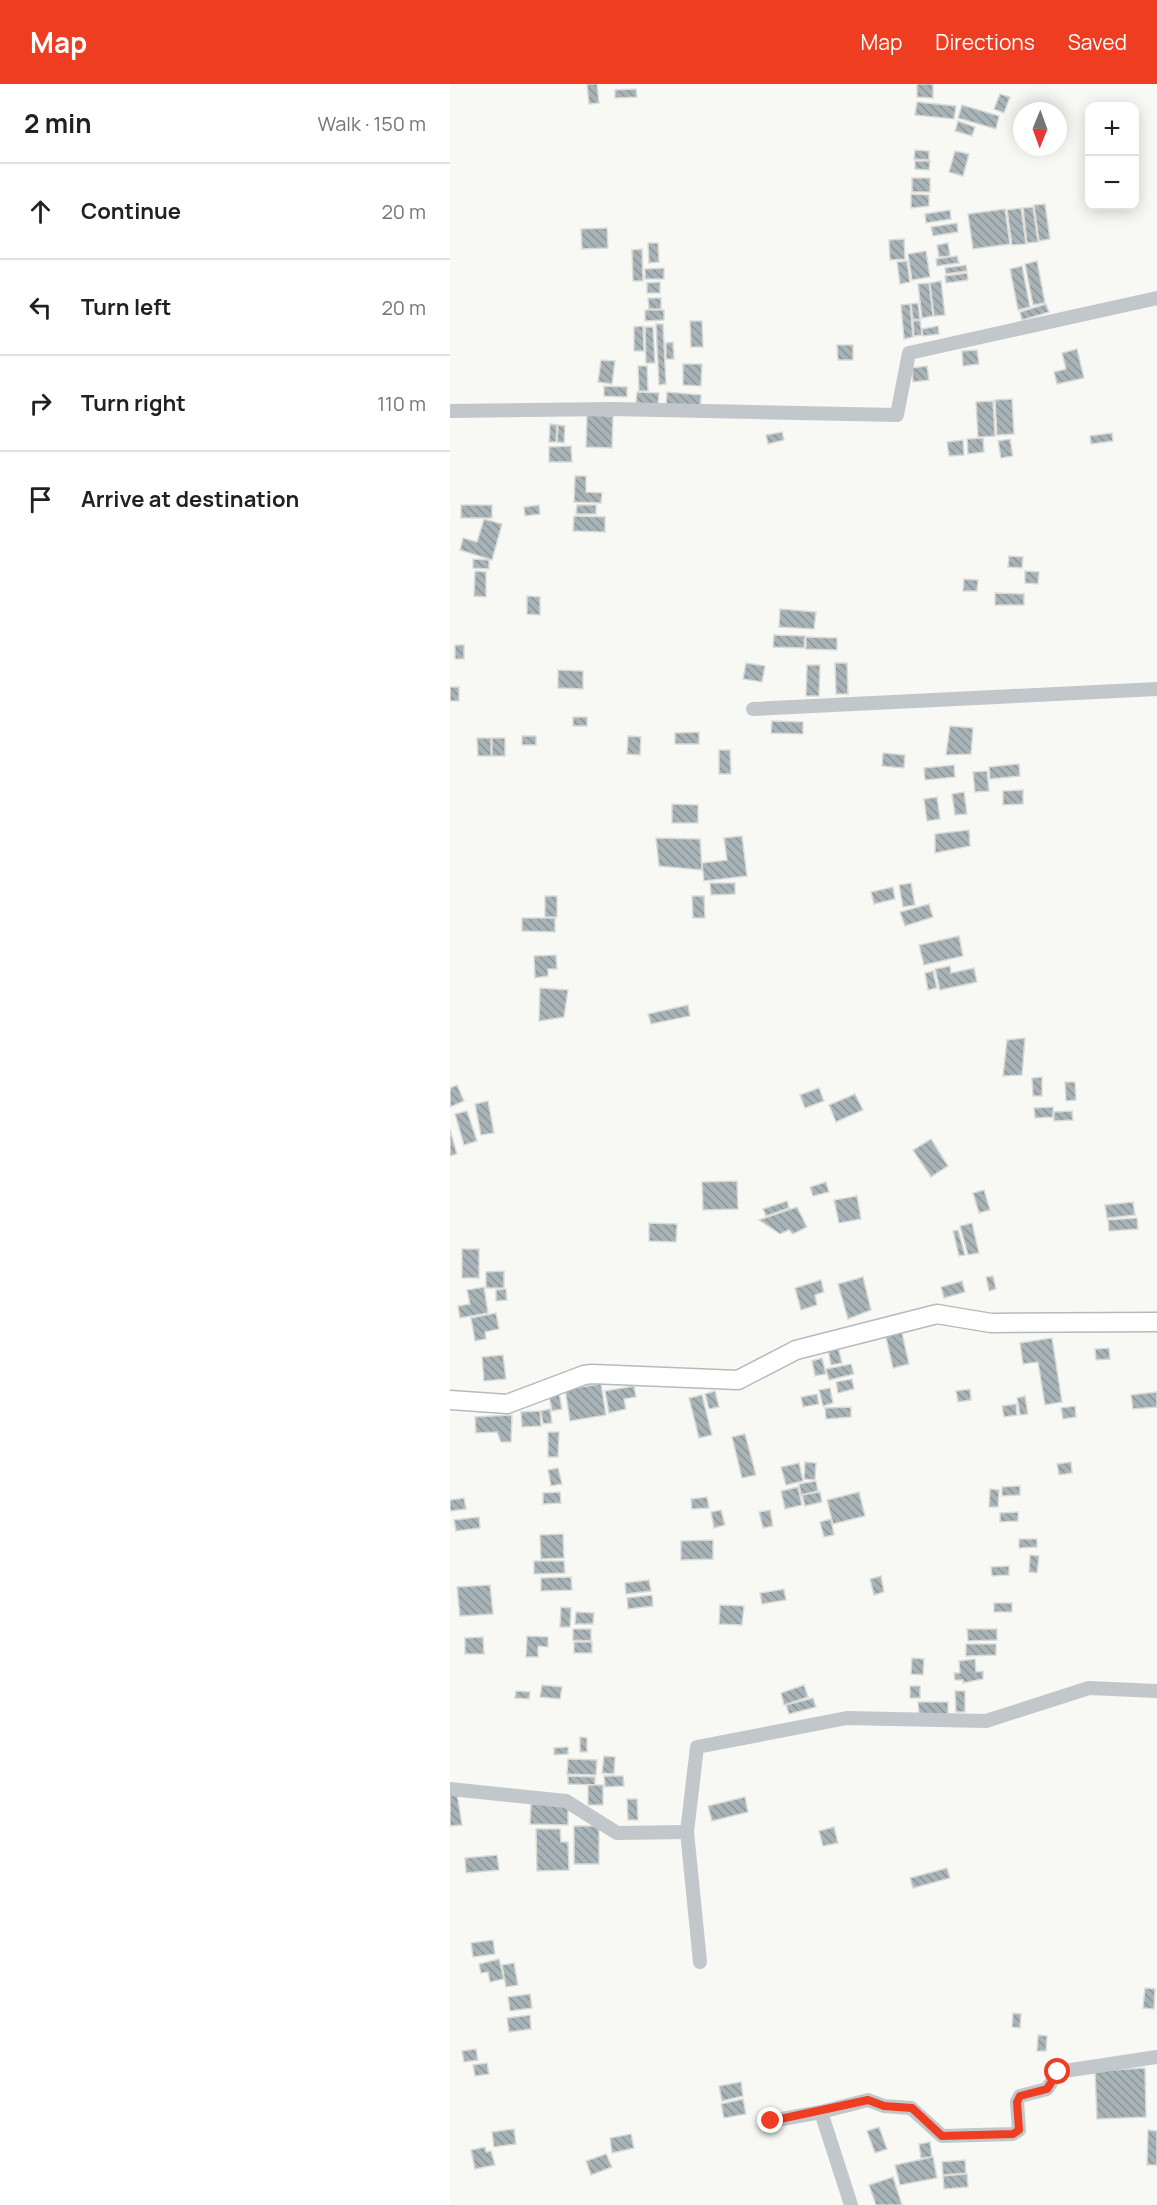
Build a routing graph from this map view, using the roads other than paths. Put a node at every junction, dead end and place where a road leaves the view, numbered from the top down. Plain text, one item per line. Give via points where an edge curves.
1 (1157, 298) edge
2 (450, 411) edge
3 (1157, 689) edge
4 (753, 709) dead end
5 (1157, 1322) edge
6 (450, 1400) edge
7 (1157, 1691) edge
8 (450, 1789) edge
9 (687, 1832) junction
10 (700, 1962) dead end
11 (1157, 2056) edge
12 (821, 2112) junction
13 (771, 2121) dead end
14 (851, 2205) edge

1 - 2 street via 909,352 897,415 612,409
3 - 4 street
5 - 6 street via 991,1323 937,1314 796,1350 738,1380 592,1374 507,1404
7 - 9 street via 1089,1688 986,1721 847,1718 703,1744 695,1752
8 - 9 street via 566,1801 617,1833
9 - 10 street
11 - 12 street via 1058,2072 1047,2089 1020,2096 1019,2130 1013,2134 942,2136 912,2108 884,2106 868,2100
12 - 13 street
12 - 14 street

